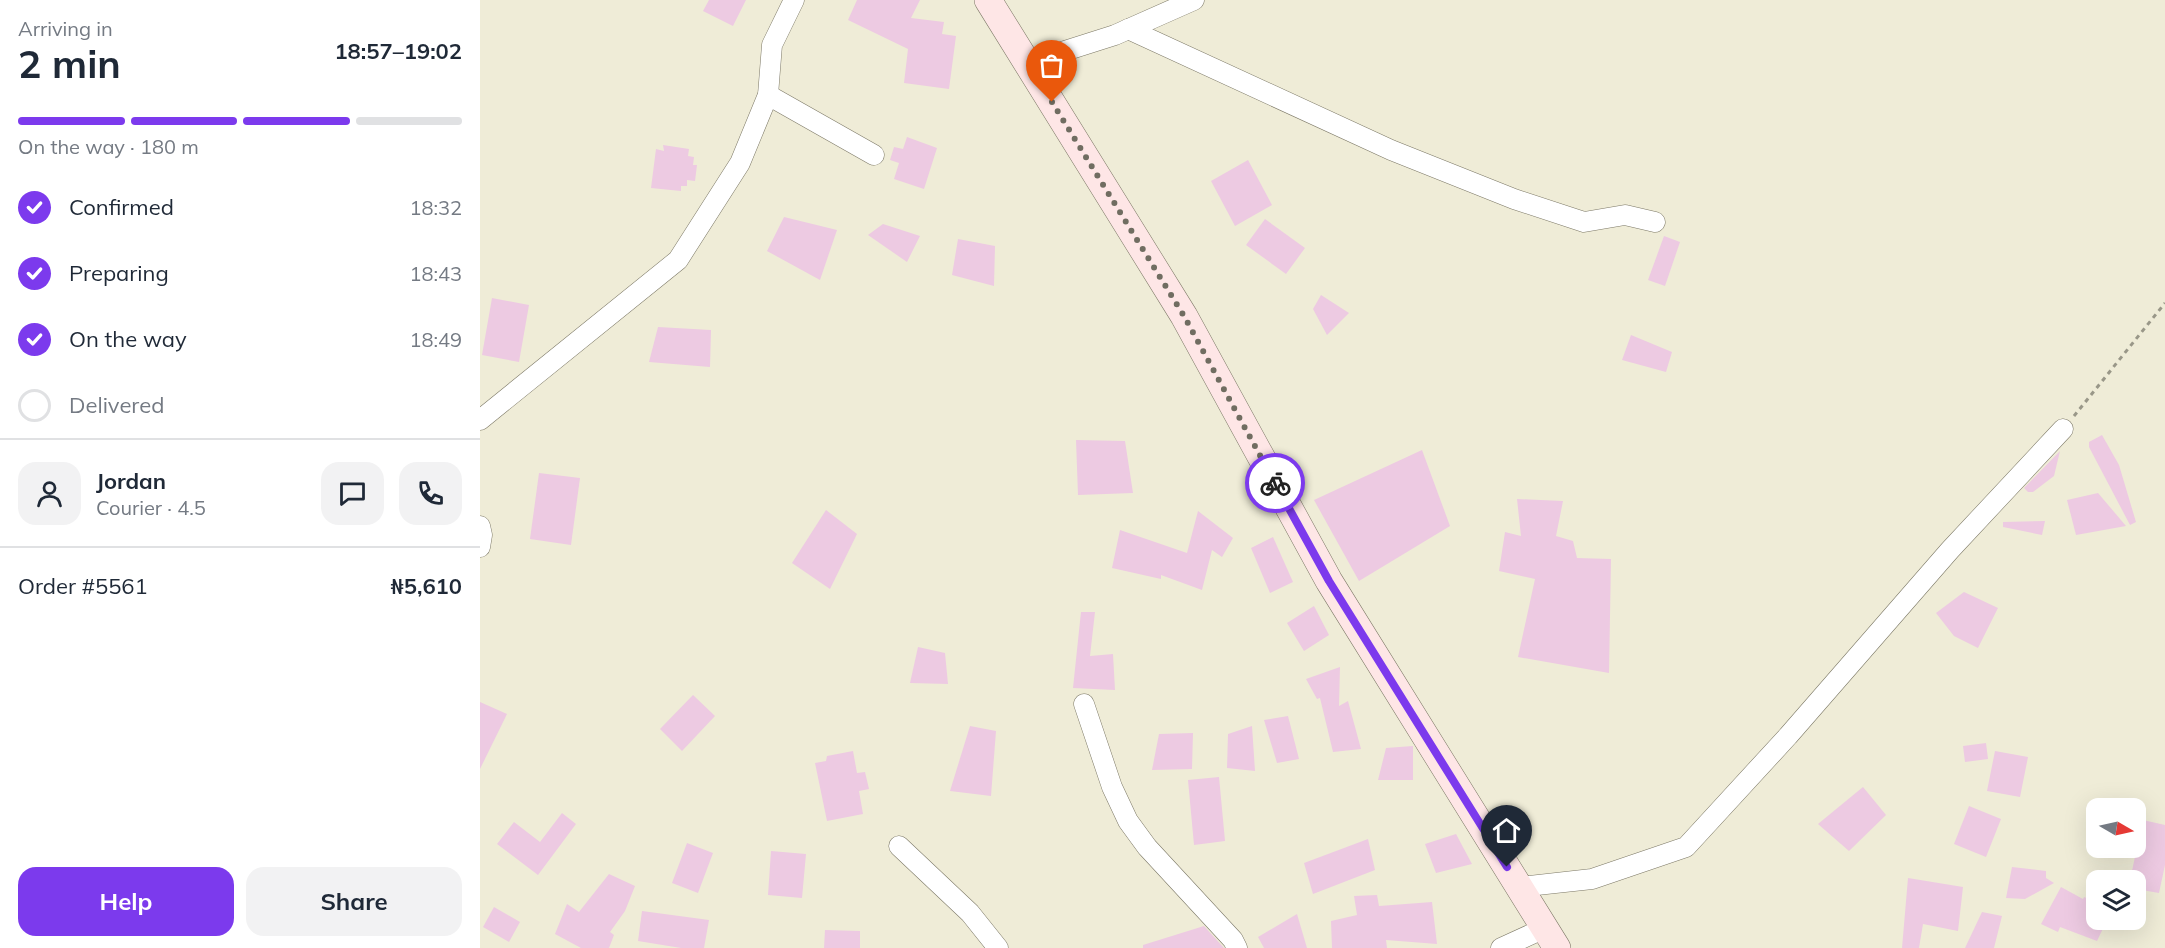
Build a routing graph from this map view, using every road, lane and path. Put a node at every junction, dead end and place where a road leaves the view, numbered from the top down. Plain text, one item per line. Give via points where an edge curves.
1 (794, 0) edge
2 (988, 0) edge
3 (1194, 0) edge
4 (1128, 29) junction
5 (1027, 63) junction
6 (768, 95) junction
7 (874, 156) dead end
8 (1655, 222) dead end
9 (2165, 303) edge
10 (480, 420) edge
11 (2063, 429) joint
12 (480, 526) edge
13 (480, 547) edge
14 (1084, 704) dead end
15 (899, 846) dead end
16 (1519, 887) junction
17 (1551, 938) edge
18 (998, 948) edge
19 (1237, 948) edge
20 (1501, 948) edge

1 - 6 street via 772,45
2 - 5 main road
3 - 4 street
4 - 5 street
4 - 8 street via 1391,150 1515,199 1584,222 1625,215
5 - 16 main road via 1184,316 1329,581
6 - 7 street
6 - 10 street via 740,163 678,260
9 - 11 path
11 - 16 street via 1950,550 1686,848 1592,879
12 - 13 street
14 - 19 street via 1128,821
15 - 18 street via 970,913
16 - 17 main road
17 - 20 street

